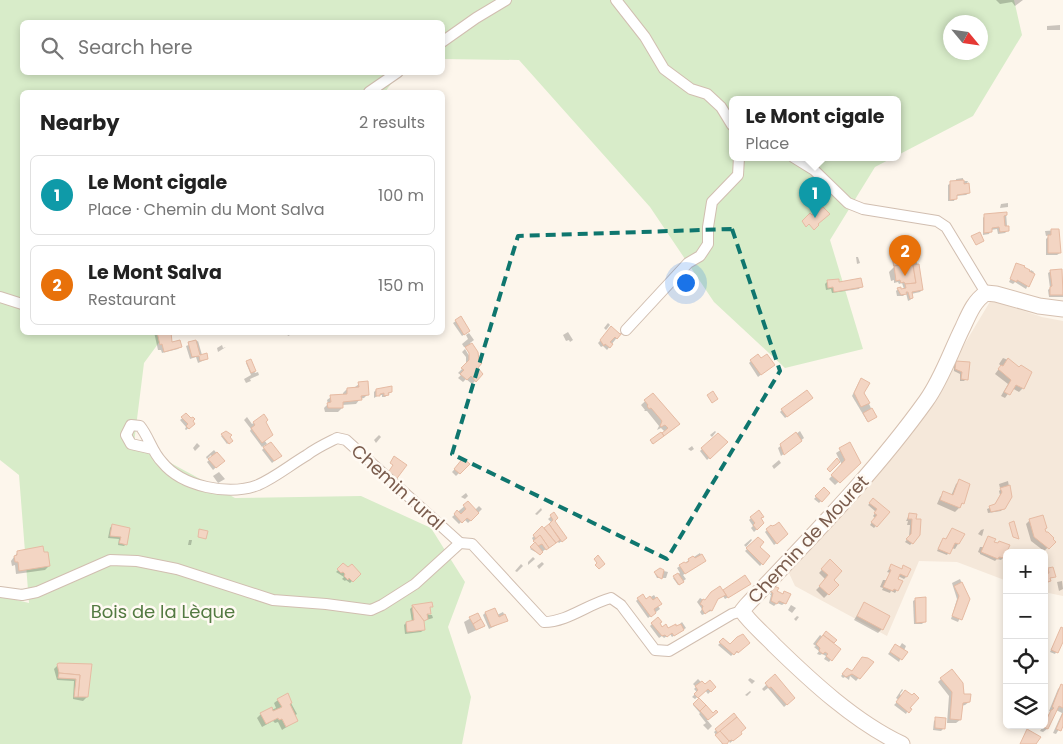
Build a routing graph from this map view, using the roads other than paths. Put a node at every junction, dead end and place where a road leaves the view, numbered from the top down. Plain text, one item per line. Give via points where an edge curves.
1 (506, 0) edge
2 (616, 0) edge
3 (445, 40) edge
4 (394, 75) edge
5 (372, 90) edge
6 (729, 120) edge
7 (739, 161) edge
8 (799, 161) edge
9 (986, 293) junction
10 (0, 297) edge
11 (20, 303) edge
12 (1063, 309) edge
13 (626, 330) dead end
14 (152, 449) dead end
15 (460, 543) junction
16 (0, 592) edge
17 (742, 611) junction
18 (902, 744) edge

1 - 3 street
2 - 6 street via 645,36 664,68 691,89 707,94
4 - 5 street
7 - 13 street via 738,175 712,202 708,244 700,256 688,263
8 - 9 street via 814,170 848,203 937,221 946,227
9 - 12 street
9 - 17 street, Chemin de Mouret via 972,309 927,400 894,444
10 - 11 street
14 - 15 street, Chemin rural via 162,463 192,484 234,489 255,486 337,438 346,440
15 - 16 street via 415,584 371,610 273,600 177,569 137,561 110,560 37,592 22,595
15 - 17 street, Chemin rural via 472,544 544,622 554,622 612,598 622,605 656,650 669,651
17 - 18 street, Chemin de Mouret via 820,688 872,727

